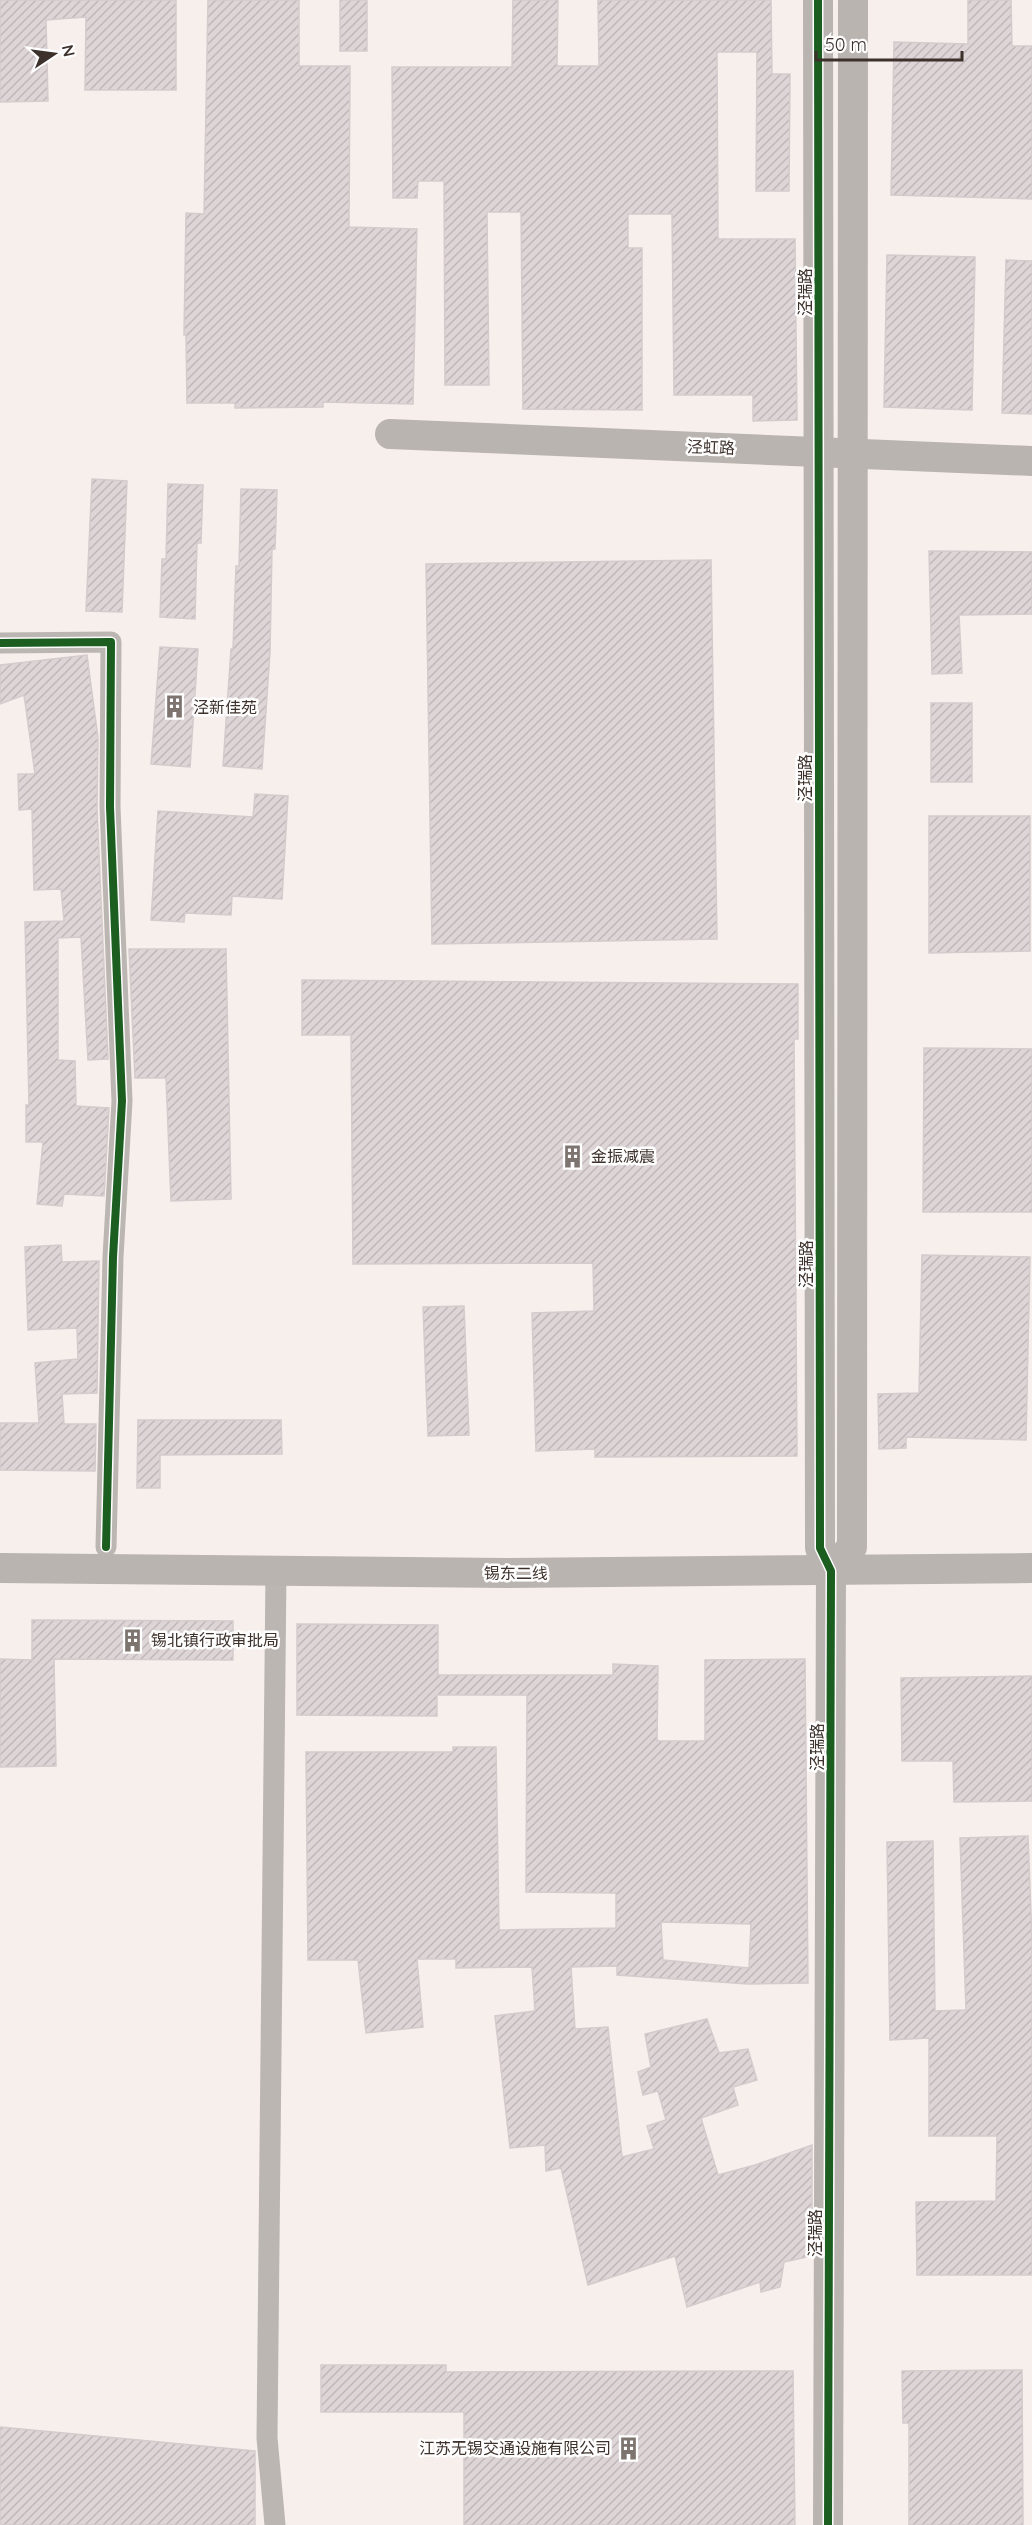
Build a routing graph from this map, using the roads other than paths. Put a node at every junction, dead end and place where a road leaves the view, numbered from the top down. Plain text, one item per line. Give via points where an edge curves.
1 (818, 0) edge
2 (853, 0) edge
3 (390, 434) dead end
4 (819, 451) junction
5 (853, 453) junction
6 (1032, 461) edge
7 (0, 643) edge
8 (106, 1547) dead end
9 (0, 1568) edge
10 (1032, 1568) edge
11 (276, 1570) junction
12 (831, 1571) junction
13 (275, 2525) edge
14 (828, 2525) edge

1 - 4 street, 泾瑞路
2 - 5 street
3 - 4 street, 泾虹路
4 - 5 street, 泾虹路
4 - 12 street, 泾瑞路 via 820,1548
5 - 6 street, 泾虹路
5 - 12 street via 852,1547
7 - 8 street via 111,642 110,807 122,1101 113,1257
9 - 11 street, 锡东二线
10 - 12 street, 锡东二线
11 - 12 street, 锡东二线
11 - 13 street via 267,2438
12 - 14 street, 泾瑞路

